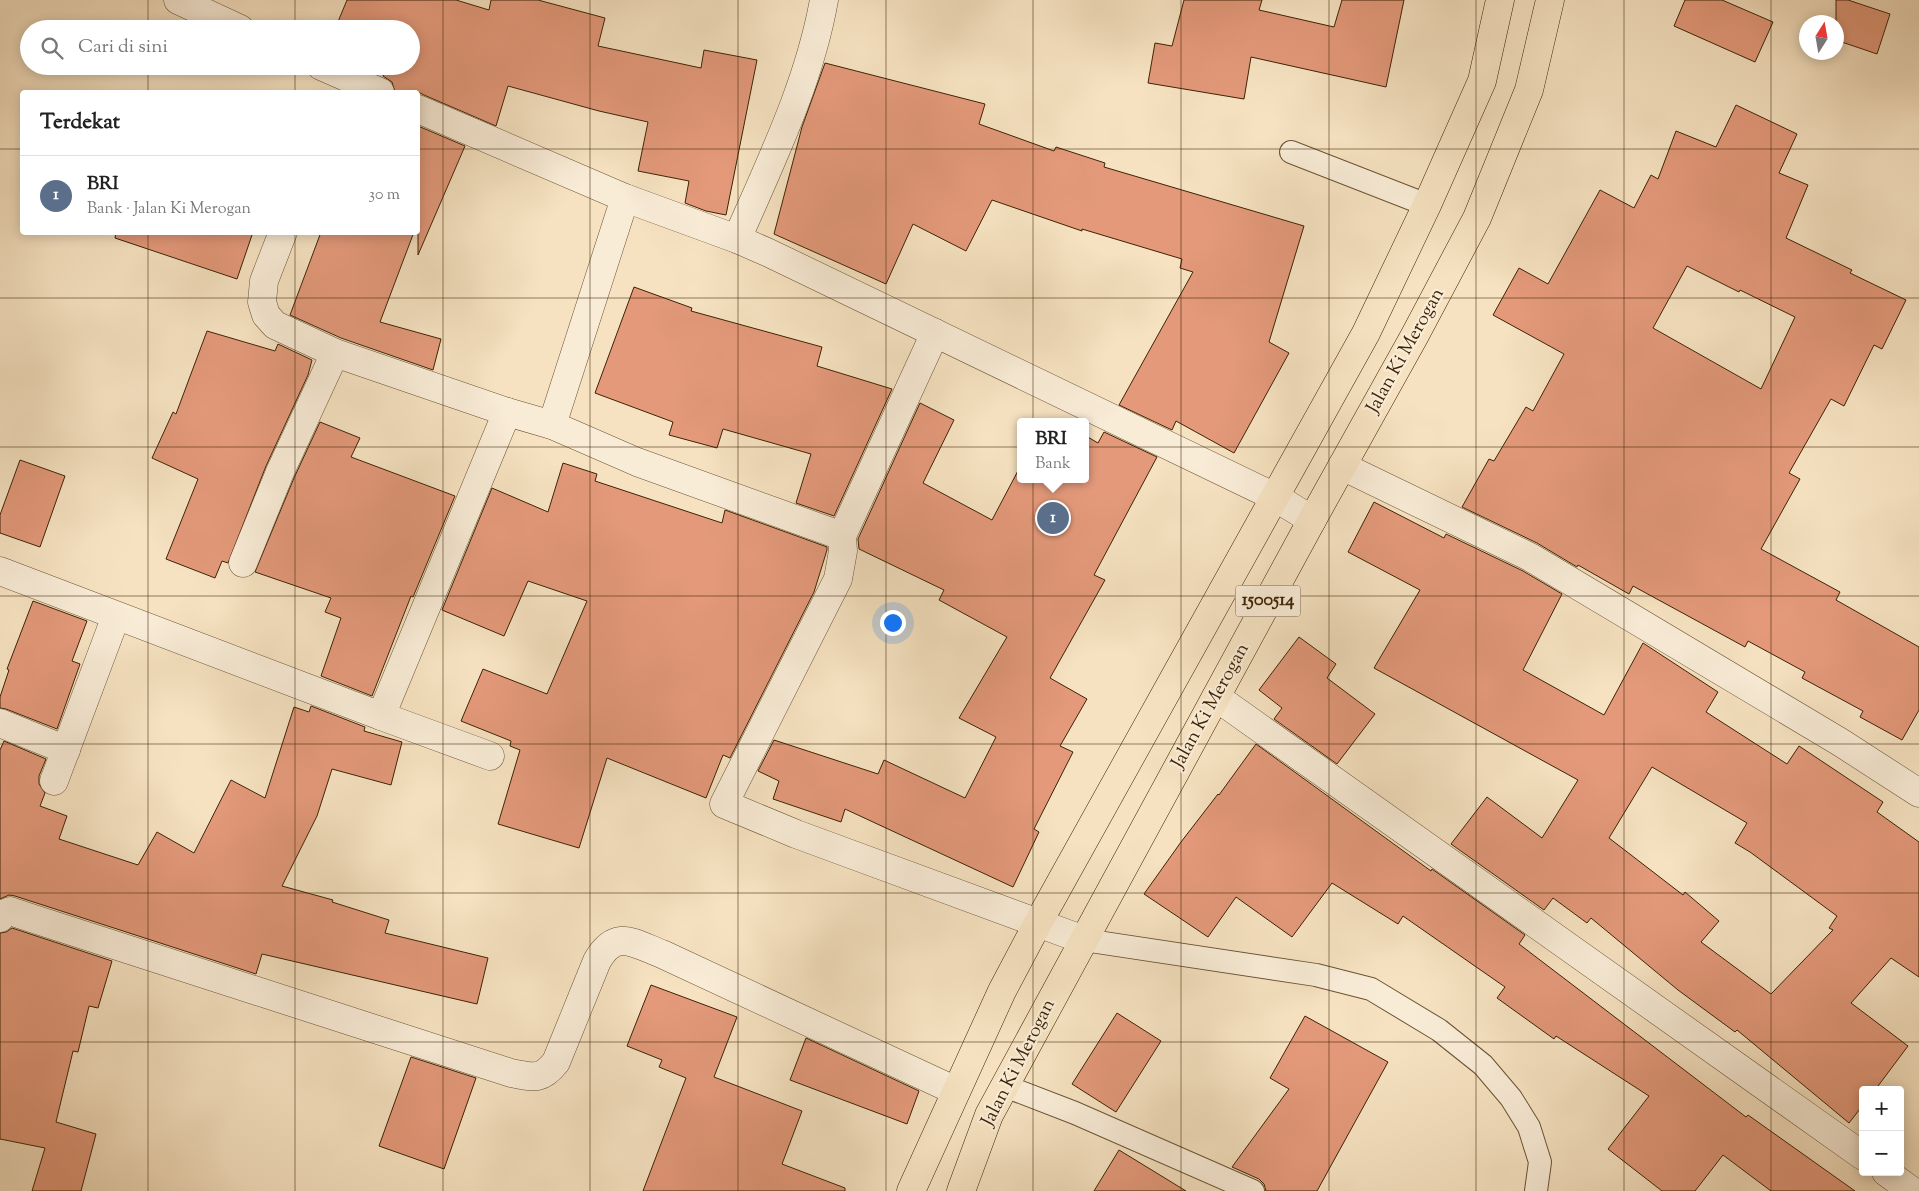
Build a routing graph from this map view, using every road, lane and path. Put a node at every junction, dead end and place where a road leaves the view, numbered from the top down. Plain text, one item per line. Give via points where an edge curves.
1 (178, 0) edge
2 (824, 0) edge
3 (1500, 0) edge
4 (1550, 0) edge
5 (221, 20) edge
6 (332, 75) edge
7 (344, 85) edge
8 (370, 90) edge
9 (420, 110) edge
10 (1291, 152) dead end
11 (625, 198) junction
12 (1427, 205) junction
13 (283, 235) edge
14 (737, 239) junction
15 (935, 333) junction
16 (335, 352) junction
17 (507, 412) junction
18 (552, 425) junction
19 (1342, 466) junction
20 (1275, 498) junction
21 (1312, 520) junction
22 (842, 536) junction
23 (243, 563) dead end
24 (0, 571) edge
25 (116, 616) junction
26 (1216, 697) junction
27 (381, 716) junction
28 (0, 723) edge
29 (66, 750) junction
30 (490, 756) dead end
31 (54, 782) dead end
32 (1919, 792) edge
33 (0, 918) edge
34 (1038, 923) junction
35 (1084, 940) junction
36 (1005, 1086) junction
37 (956, 1092) junction
38 (1859, 1153) edge
39 (1891, 1176) edge
40 (911, 1191) edge
41 (961, 1191) edge
42 (1253, 1191) edge
43 (1536, 1191) edge
44 (1912, 1191) edge

1 - 5 street
2 - 14 street via 818,36 797,100
3 - 12 highway, 1500514 via 1482,80
4 - 19 highway, Jalan Ki Merogan / 1500514 via 1529,90 1477,218
6 - 7 street
7 - 8 street
9 - 11 street
10 - 12 lane
11 - 14 street
11 - 18 street
12 - 20 highway, 1500514 via 1366,333
13 - 16 street via 264,280 262,302 266,315 275,325
14 - 15 street
15 - 20 street
15 - 22 street
16 - 17 street
16 - 23 street
17 - 18 street
17 - 27 street
18 - 22 street via 637,462
19 - 21 highway, Jalan Ki Merogan / 1500514
19 - 32 street via 1530,557
20 - 21 street
20 - 34 highway, 1500514
21 - 26 highway, Jalan Ki Merogan / 1500514
22 - 34 street via 838,580 724,804 796,834
24 - 25 street
25 - 27 street
25 - 29 street
26 - 35 highway, Jalan Ki Merogan / 1500514
26 - 38 street
27 - 30 street
28 - 29 street
29 - 31 street
33 - 37 street via 10,912 38,920 502,1070 530,1076 548,1073 556,1062 604,949 614,941 626,941 662,954
34 - 35 street
34 - 37 highway, 1500514
35 - 36 highway, Jalan Ki Merogan / 1500514
35 - 43 lane via 1316,975 1371,990 1439,1030 1483,1065 1511,1098 1529,1127 1540,1162
36 - 41 highway, Jalan Ki Merogan / 1500514 via 989,1115
36 - 42 lane via 1075,1112
37 - 40 highway, 1500514
39 - 44 street

